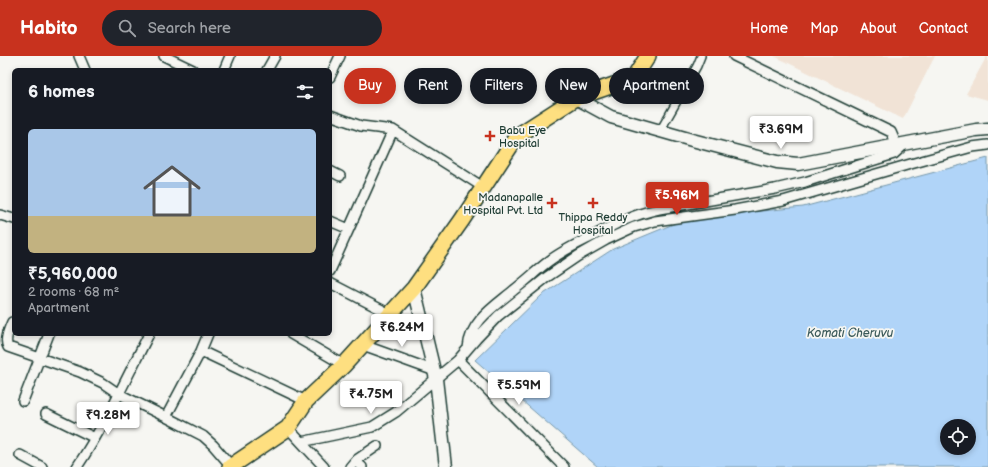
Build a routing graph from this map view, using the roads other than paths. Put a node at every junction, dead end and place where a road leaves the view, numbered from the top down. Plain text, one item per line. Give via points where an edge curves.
1 (78, 56) edge
2 (164, 56) edge
3 (230, 56) edge
4 (275, 56) edge
5 (340, 56) edge
6 (648, 56) edge
7 (701, 56) edge
8 (734, 56) edge
9 (84, 68) edge
10 (189, 68) edge
11 (225, 68) edge
12 (268, 68) edge
13 (332, 73) edge
14 (601, 89) edge
15 (567, 104) edge
16 (587, 104) edge
17 (332, 116) edge
18 (988, 129) edge
19 (393, 130) junction
20 (660, 131) junction
21 (901, 145) junction
22 (988, 145) edge
23 (332, 173) edge
24 (340, 176) dead end
25 (483, 187) junction
26 (0, 215) edge
27 (12, 218) edge
28 (332, 222) edge
29 (349, 229) junction
30 (332, 266) edge
31 (332, 283) edge
32 (414, 288) junction
33 (390, 314) junction
34 (12, 322) dead end
35 (48, 336) edge
36 (148, 336) edge
37 (207, 336) edge
38 (294, 336) edge
39 (363, 345) junction
40 (468, 348) junction
41 (201, 351) junction
42 (40, 358) junction
43 (458, 360) junction
44 (344, 365) junction
45 (436, 375) junction
46 (119, 394) junction
47 (23, 401) dead end
48 (306, 401) junction
49 (46, 414) dead end
50 (166, 417) junction
51 (288, 428) junction
52 (95, 438) junction
53 (301, 442) junction
54 (377, 446) dead end
55 (20, 455) dead end
56 (356, 465) edge
57 (42, 467) edge
58 (77, 467) edge
59 (231, 467) edge
60 (324, 467) edge
61 (446, 467) edge
62 (564, 467) edge

1 - 9 street
2 - 10 street
3 - 11 street
4 - 12 street
5 - 13 street
6 - 14 main road via 634,78
7 - 20 street
8 - 21 street via 891,132
15 - 25 main road via 517,136
16 - 20 street via 611,117
17 - 19 street via 361,126
18 - 21 street
19 - 25 street
19 - 29 street
20 - 21 street via 778,162 798,164
21 - 40 street via 894,154 805,182 629,217 549,260 482,318 471,332
22 - 40 street via 906,165 783,201 655,221 634,227 578,256 547,277 498,316
23 - 24 street
25 - 32 main road
26 - 27 street
28 - 29 street
29 - 30 street
31 - 33 street
32 - 33 main road
32 - 45 street
33 - 39 main road
34 - 42 street via 6,341 8,347
35 - 42 street
36 - 46 street
37 - 41 street
38 - 44 street
39 - 44 main road
39 - 45 street
40 - 43 street
41 - 48 street
41 - 50 street
42 - 46 street via 80,372
42 - 47 street
43 - 45 street
43 - 62 street
44 - 48 main road
45 - 53 street via 396,412 372,427
45 - 61 street
46 - 50 street
46 - 52 street
48 - 51 main road
49 - 52 street
50 - 59 street via 203,436
51 - 53 street
51 - 59 main road
52 - 58 street
53 - 60 street
54 - 56 street
55 - 57 street

